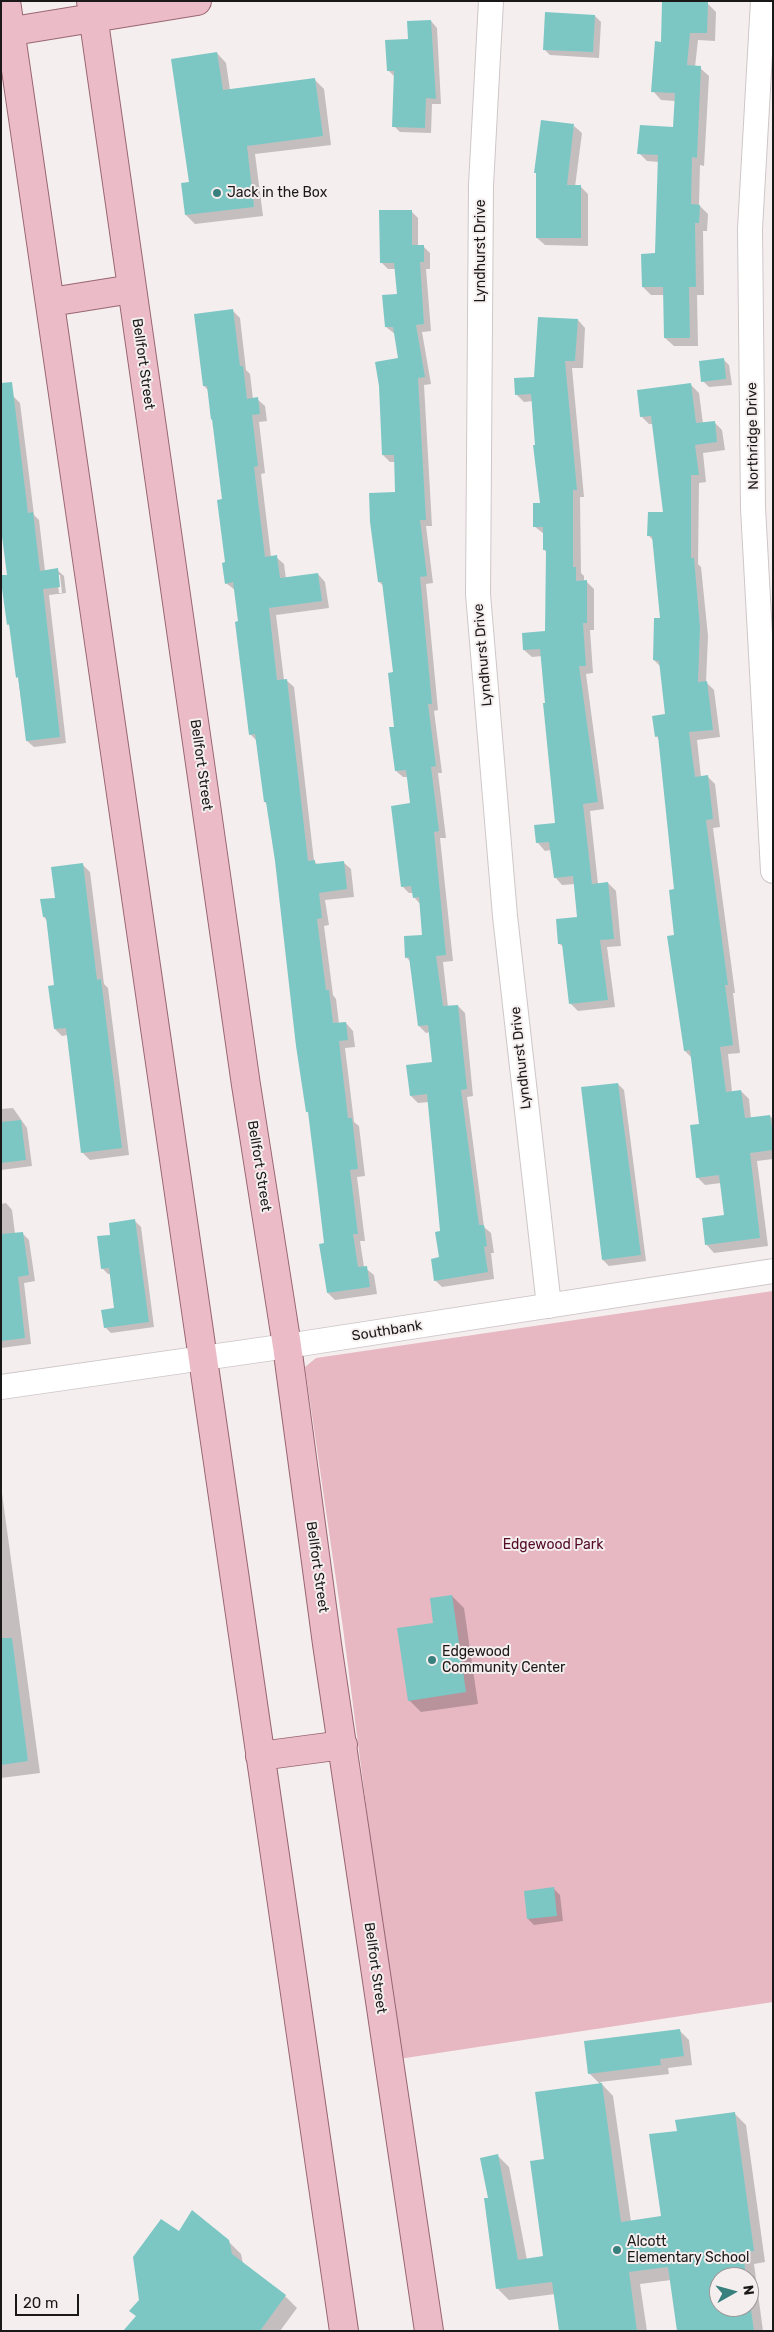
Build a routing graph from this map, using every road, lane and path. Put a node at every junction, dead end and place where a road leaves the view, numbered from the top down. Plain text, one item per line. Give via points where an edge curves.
1 (6, 1) edge
2 (198, 1) edge
3 (491, 1) edge
4 (764, 1) edge
5 (92, 10) edge
6 (6, 32) edge
7 (132, 289) junction
8 (51, 302) junction
9 (773, 871) edge
10 (773, 1271) edge
11 (549, 1306) junction
12 (287, 1346) junction
13 (203, 1358) junction
14 (1, 1387) edge
15 (343, 1745) junction
16 (260, 1756) junction
17 (344, 2331) edge
18 (429, 2331) edge

1 - 6 main road
2 - 5 main road
3 - 11 street, Lyndhurst Drive via 481,185 478,594 505,916
4 - 9 street, Northridge Drive via 750,229 754,508
5 - 6 main road
5 - 7 main road, Bellfort Street
6 - 8 main road
7 - 8 main road
7 - 12 main road, Bellfort Street
8 - 13 main road
10 - 11 street, Southbank
11 - 12 street, Southbank
12 - 13 street, Southbank
12 - 15 main road, Bellfort Street
13 - 14 street, Southbank
13 - 16 main road
15 - 16 main road
15 - 18 main road, Bellfort Street
16 - 17 main road

